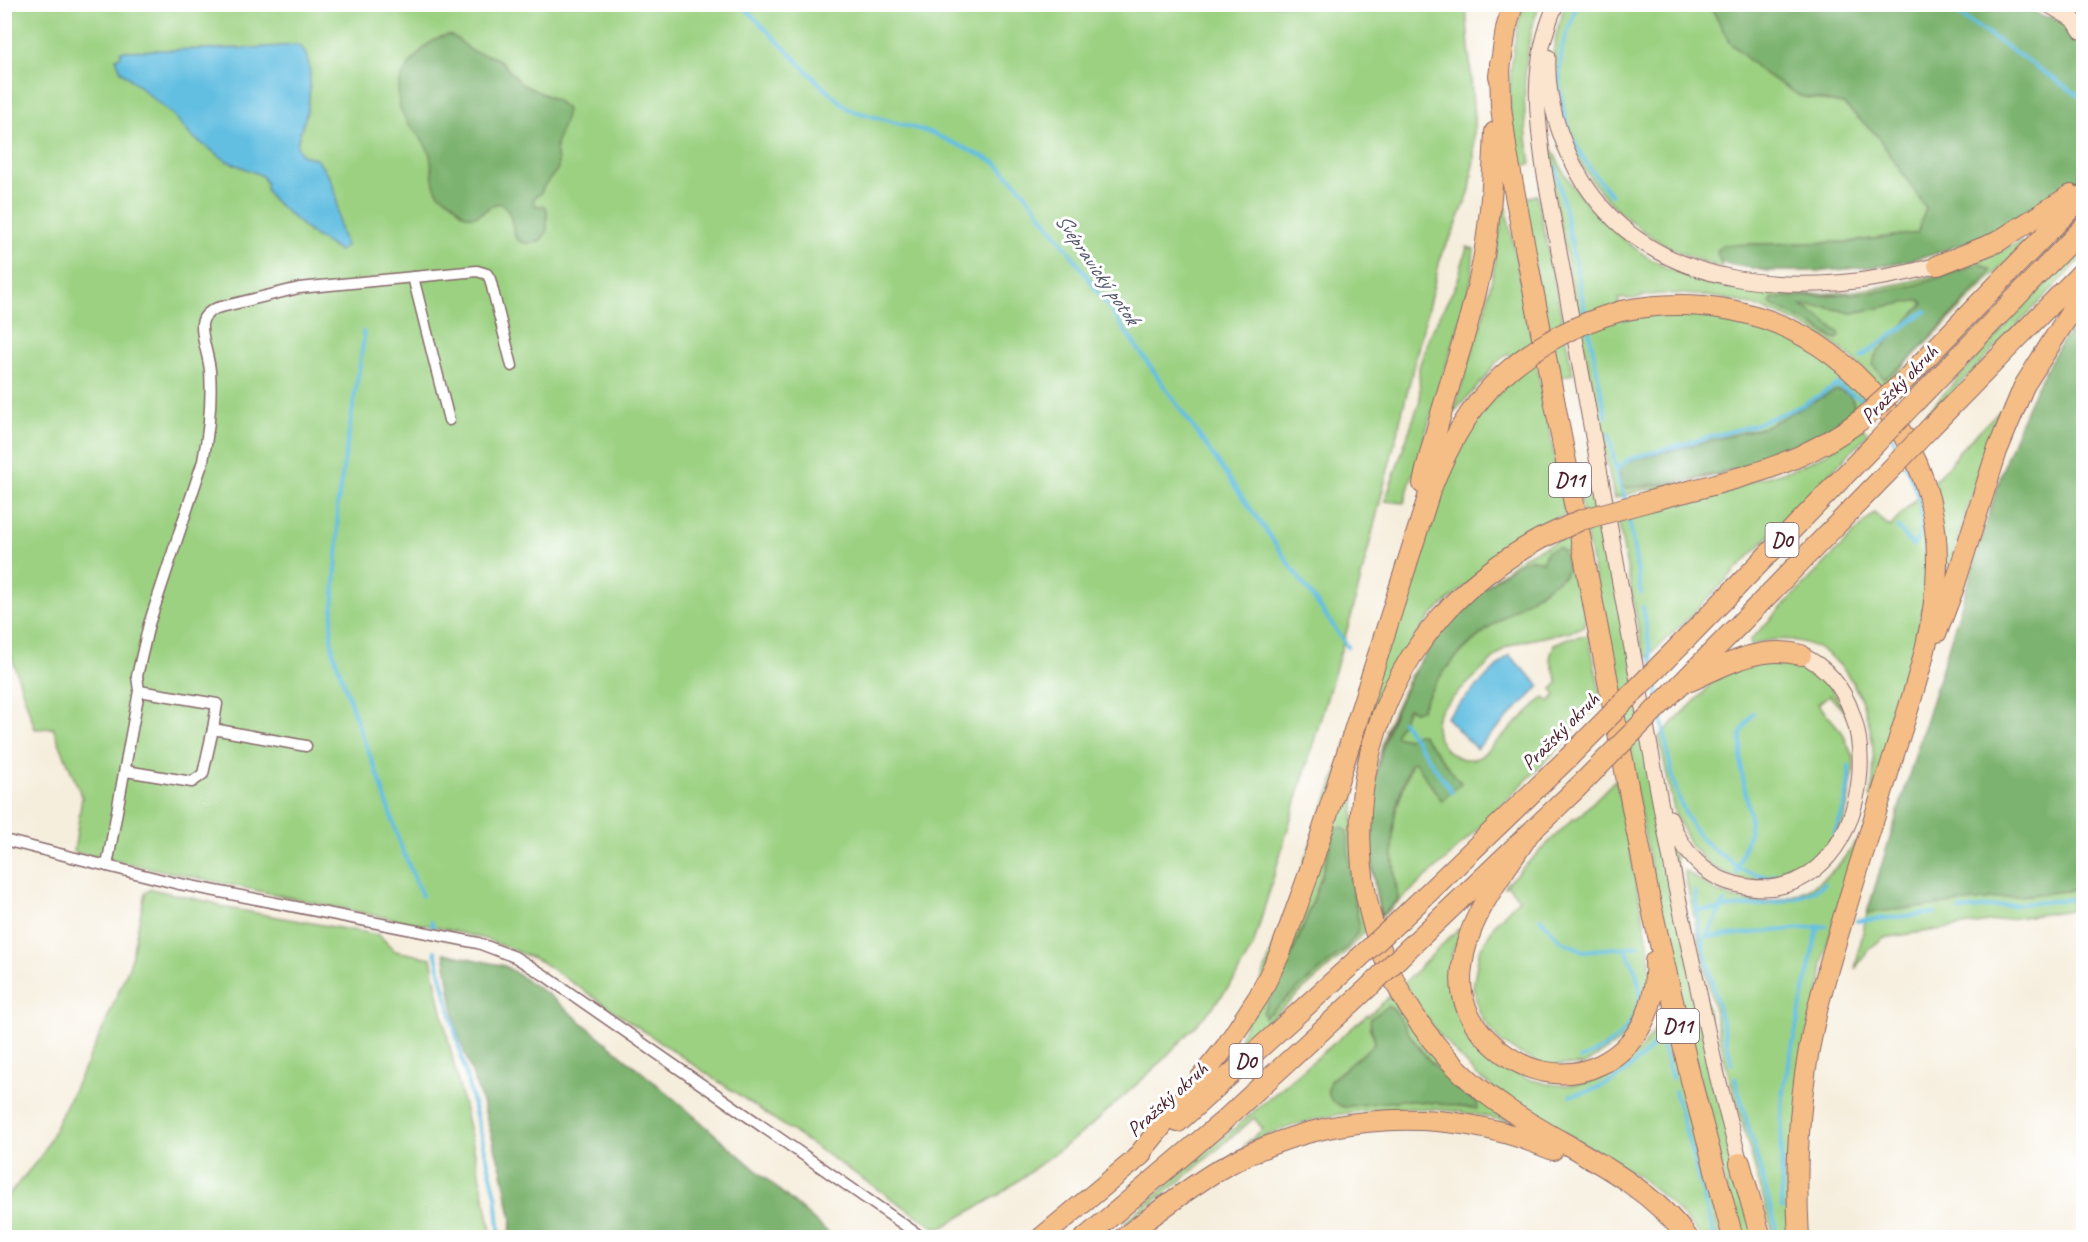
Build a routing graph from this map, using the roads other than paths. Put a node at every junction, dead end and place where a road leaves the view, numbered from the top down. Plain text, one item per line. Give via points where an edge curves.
1 (1513, 4) edge
2 (1557, 4) edge
3 (2047, 4) edge
4 (2084, 8) edge
5 (2082, 34) edge
6 (1500, 63) junction
7 (2084, 187) edge
8 (2084, 195) edge
9 (2084, 227) edge
10 (1938, 265) joint
11 (2084, 270) edge
12 (413, 277) junction
13 (2084, 291) edge
14 (512, 366) dead end
15 (449, 420) dead end
16 (1407, 560) junction
17 (1801, 655) joint
18 (1689, 679) junction
19 (139, 691) junction
20 (1904, 721) junction
21 (213, 729) junction
22 (306, 746) dead end
23 (1656, 770) junction
24 (126, 771) junction
25 (1527, 837) junction
26 (4, 840) edge
27 (107, 866) junction
28 (1649, 896) junction
29 (1132, 1163) junction
30 (1740, 1163) joint
31 (923, 1238) edge
32 (1041, 1238) edge
33 (1085, 1238) edge
34 (1123, 1238) edge
35 (1680, 1238) edge
36 (1688, 1238) edge
37 (1733, 1238) edge
38 (1761, 1238) edge
39 (1799, 1238) edge

1 - 6 highway, D11
2 - 10 main road via 1548,71 1558,130 1593,196 1639,239 1697,269 1763,282 1844,282
2 - 23 main road via 1539,63 1537,120
3 - 5 main road via 2073,20
4 - 5 main road via 2080,18
6 - 16 highway via 1484,256 1428,458
6 - 28 highway, D11 via 1507,153
7 - 10 highway via 1997,242
8 - 36 highway, bridge via 1901,384 1862,419 1832,440 1790,461 1731,481 1581,520 1540,538 1497,565 1450,607 1420,643 1389,698 1365,773 1360,850 1369,912 1402,997 1450,1061 1473,1083 1539,1129 1625,1179 1656,1202
9 - 29 highway, Pražský okruh / D0, bridge via 1569,757 1399,921
11 - 18 highway, D0, bridge
12 - 14 street via 477,271 487,274
12 - 15 street
12 - 19 street via 299,288 217,308 205,317 202,324 211,389 208,434 203,461 149,624 137,676
13 - 20 highway via 2024,386 1997,451 1954,587
16 - 20 highway, bridge via 1448,448 1474,407 1530,352 1585,322 1662,305 1693,305 1770,321 1813,342 1867,386 1906,438 1922,476 1933,518 1936,581
16 - 29 highway via 1307,879 1276,960 1255,1003 1225,1048
17 - 18 highway via 1780,651 1758,653
17 - 23 main road via 1819,665 1840,687 1851,709 1859,755 1858,789 1848,825 1830,855 1816,869 1792,882 1764,888 1732,883 1712,874 1677,836
18 - 25 highway, D0, bridge
19 - 21 street via 218,704
19 - 24 street
20 - 39 highway via 1811,1040 1799,1134
21 - 22 street
21 - 24 street via 203,774 192,782
23 - 30 main road via 1690,952
24 - 27 street
25 - 28 highway via 1478,915 1463,956 1461,978 1472,1021 1495,1047 1516,1062 1551,1072 1581,1070 1609,1060 1637,1034 1649,1012 1655,988
25 - 33 highway, D0, bridge via 1205,1137
26 - 27 street
27 - 31 street via 175,884 478,943 515,957
28 - 37 highway, D11 via 1691,1080
29 - 32 highway, Pražský okruh / D0
30 - 38 highway
34 - 35 highway via 1201,1181 1259,1150 1301,1134 1345,1124 1412,1119 1487,1127 1554,1150 1628,1192

